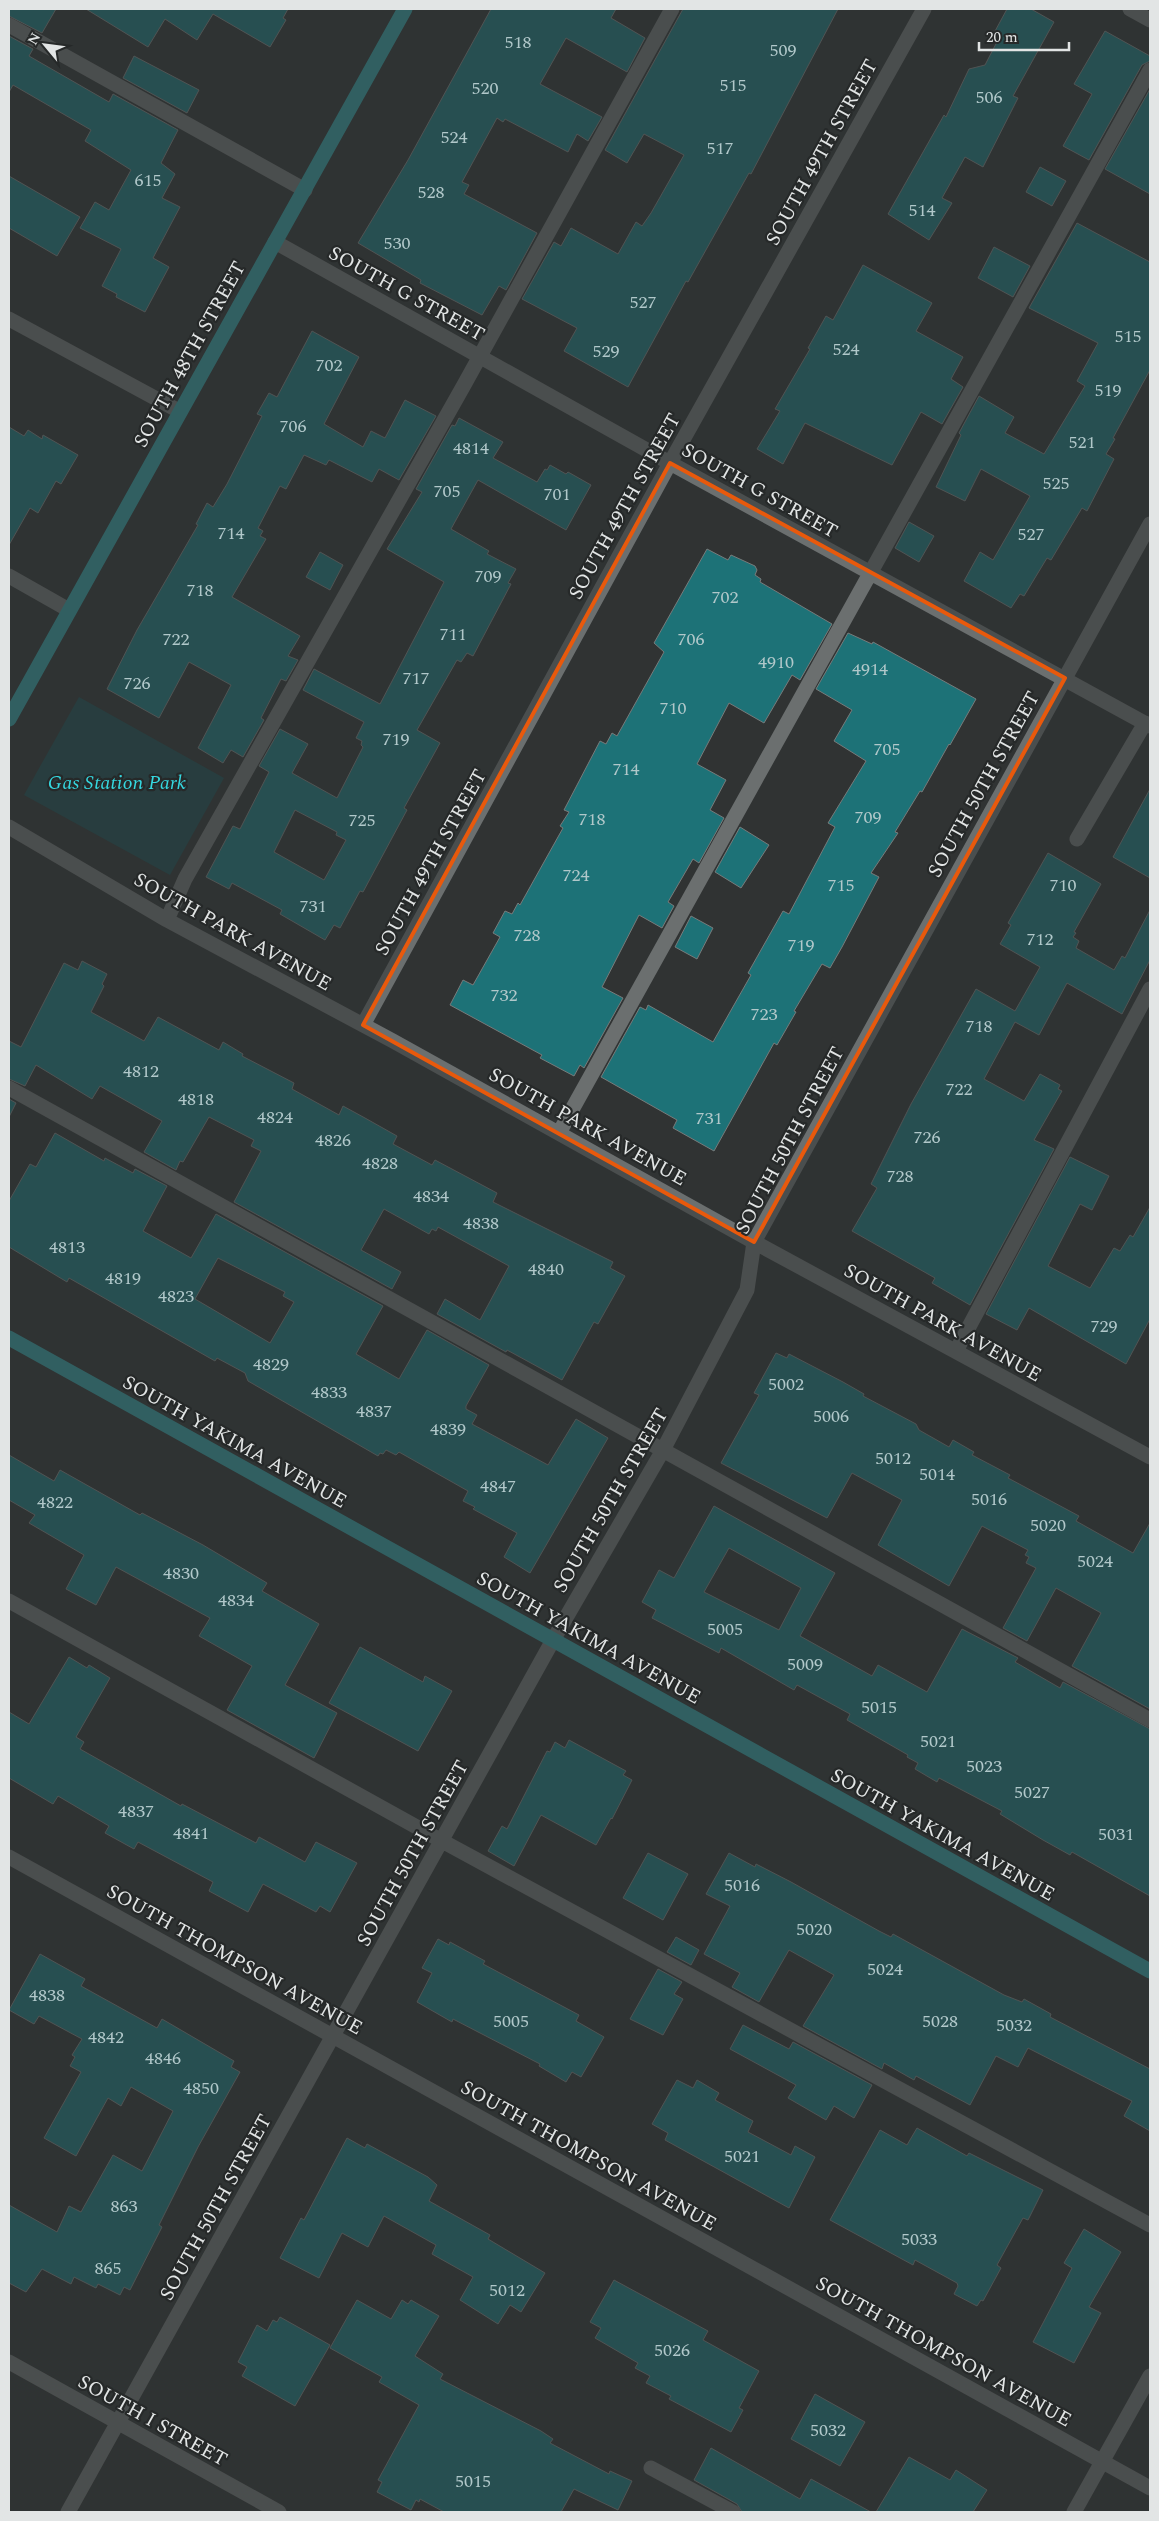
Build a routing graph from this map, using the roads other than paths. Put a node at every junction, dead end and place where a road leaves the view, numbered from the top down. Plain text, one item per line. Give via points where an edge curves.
1 (405, 9) edge
2 (672, 9) edge
3 (924, 9) edge
4 (1130, 9) edge
5 (1150, 20) edge
6 (9, 25) edge
7 (1150, 70) edge
8 (305, 190) junction
9 (274, 242) junction
10 (9, 319) edge
11 (480, 357) junction
12 (179, 411) junction
13 (670, 463) junction
14 (1150, 524) edge
15 (870, 572) junction
16 (9, 576) edge
17 (69, 610) junction
18 (1065, 678) junction
19 (9, 719) edge
20 (1148, 724) edge
21 (9, 827) edge
22 (1077, 839) dead end
23 (167, 920) junction
24 (1150, 989) edge
25 (363, 1025) junction
26 (9, 1088) edge
27 (559, 1133) junction
28 (754, 1242) junction
29 (9, 1338) edge
30 (956, 1352) junction
31 (663, 1450) junction
32 (1150, 1457) edge
33 (9, 1601) edge
34 (553, 1640) junction
35 (1150, 1720) edge
36 (442, 1841) junction
37 (9, 1857) edge
38 (1150, 1972) edge
39 (334, 2037) junction
40 (1150, 2225) edge
41 (9, 2362) edge
42 (1150, 2376) edge
43 (117, 2422) junction
44 (1102, 2462) junction
45 (651, 2468) dead end
46 (1150, 2488) edge
47 (68, 2512) edge
48 (278, 2512) edge
49 (733, 2512) edge
50 (1074, 2512) edge

1 - 8 main road, SOUTH 48TH STREET
2 - 11 street
3 - 13 street, SOUTH 49TH STREET
4 - 5 street
6 - 8 street
7 - 15 street
8 - 9 main road, SOUTH 48TH STREET
9 - 11 street, SOUTH G STREET
9 - 12 main road, SOUTH 48TH STREET
10 - 12 street
11 - 13 street, SOUTH G STREET
11 - 23 street via 185,879
12 - 17 main road, SOUTH 48TH STREET
13 - 15 street, SOUTH G STREET
13 - 25 street, SOUTH 49TH STREET
14 - 18 street, SOUTH 50TH STREET
15 - 18 street, SOUTH G STREET
15 - 27 street
16 - 17 street
17 - 19 main road, SOUTH 48TH STREET
18 - 20 street, SOUTH G STREET
18 - 28 street, SOUTH 50TH STREET
20 - 22 street
21 - 23 street, SOUTH PARK AVENUE
23 - 25 street, SOUTH PARK AVENUE
24 - 30 street
25 - 27 street, SOUTH PARK AVENUE
26 - 31 street
27 - 28 street, SOUTH PARK AVENUE
28 - 30 street, SOUTH PARK AVENUE
28 - 31 street, SOUTH 50TH STREET via 747,1290
29 - 34 main road, SOUTH YAKIMA AVENUE
30 - 32 street, SOUTH PARK AVENUE
31 - 34 street, SOUTH 50TH STREET
31 - 35 street
33 - 36 street
34 - 36 street, SOUTH 50TH STREET
34 - 38 main road, SOUTH YAKIMA AVENUE
36 - 39 street, SOUTH 50TH STREET
36 - 40 street
37 - 39 street, SOUTH THOMPSON AVENUE
39 - 43 street, SOUTH 50TH STREET
39 - 44 street, SOUTH THOMPSON AVENUE
41 - 43 street, SOUTH I STREET
42 - 44 street
43 - 47 street, SOUTH 50TH STREET
43 - 48 street, SOUTH I STREET
44 - 46 street, SOUTH THOMPSON AVENUE
44 - 50 street
45 - 49 street

